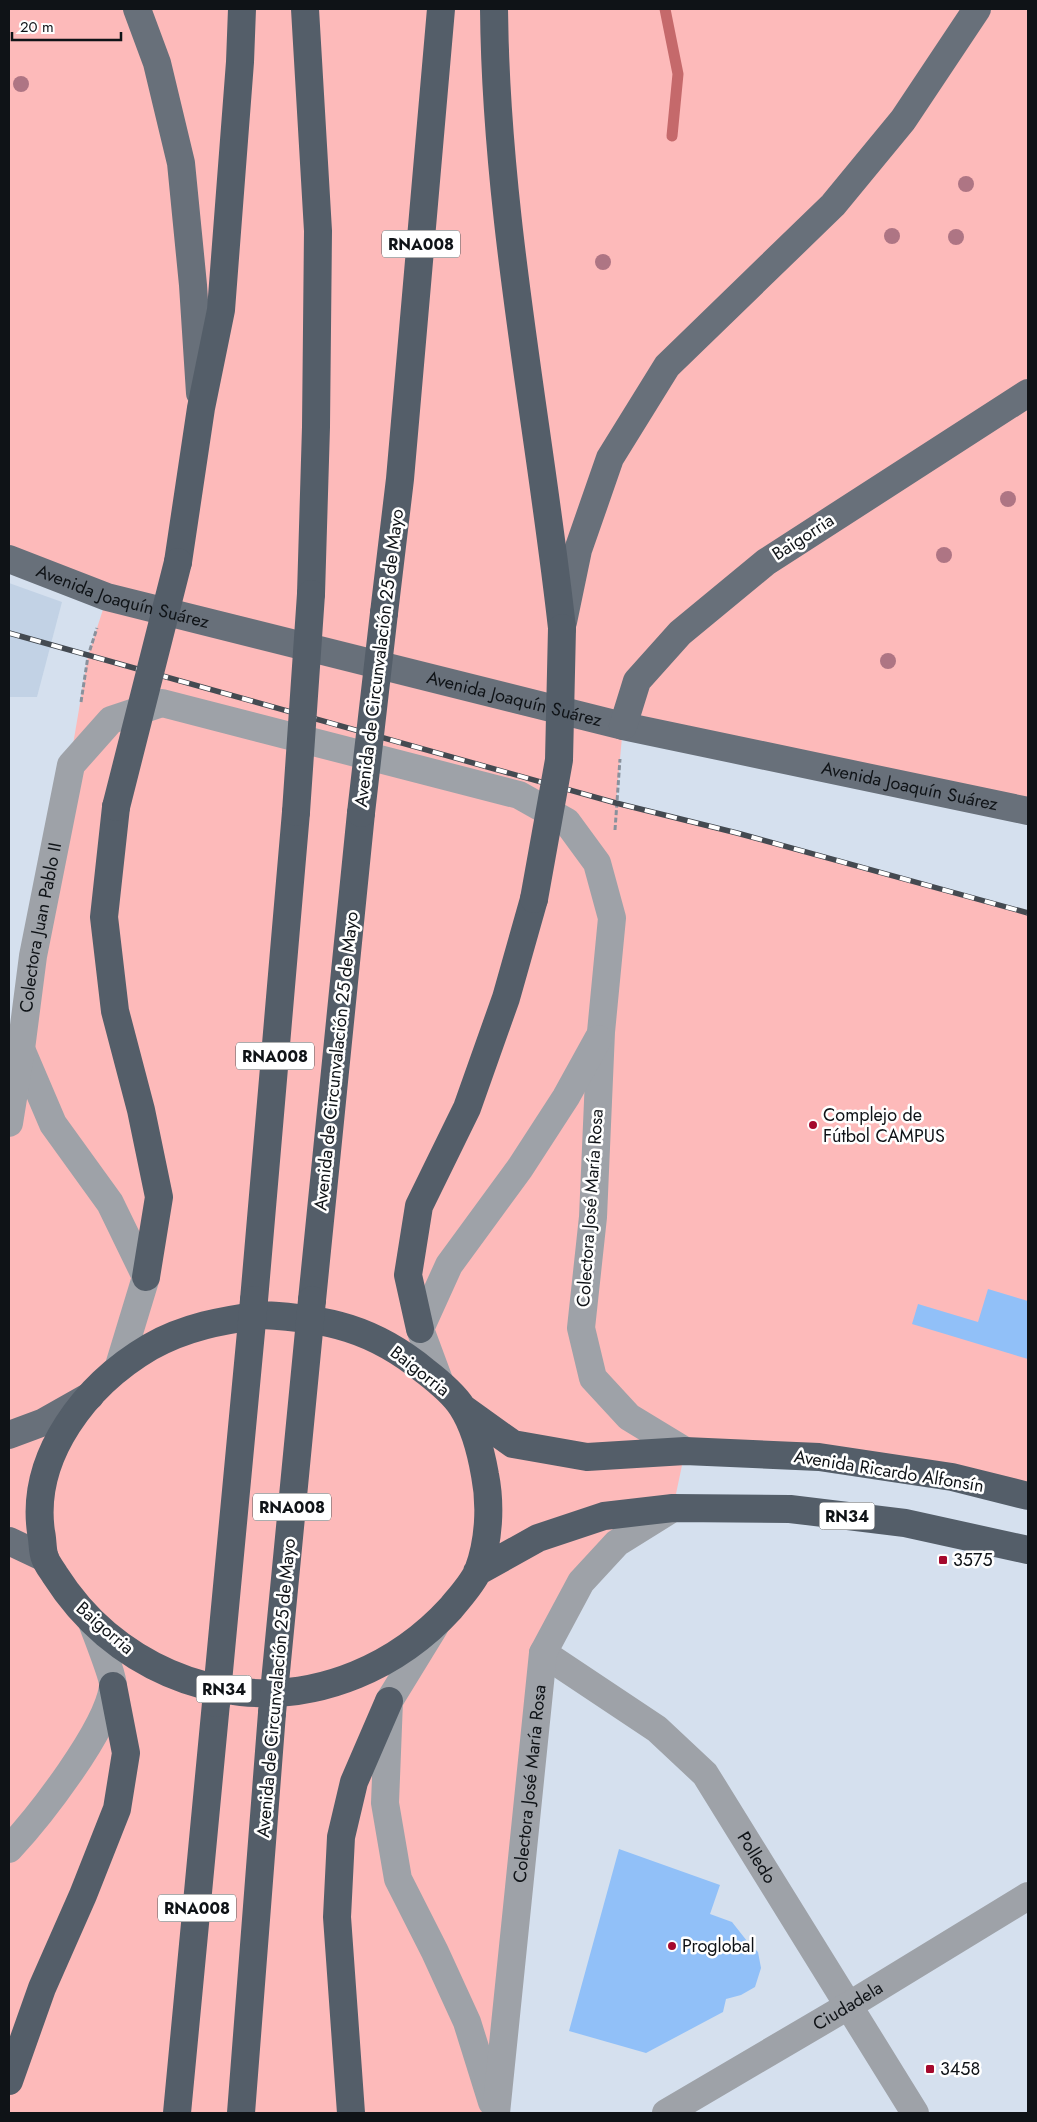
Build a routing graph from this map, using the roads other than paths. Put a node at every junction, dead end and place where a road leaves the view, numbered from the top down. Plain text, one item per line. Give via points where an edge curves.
1 (138, 9) edge
2 (242, 9) edge
3 (305, 9) edge
4 (441, 9) edge
5 (494, 9) edge
6 (977, 9) edge
7 (1028, 393) edge
8 (201, 408) junction
9 (9, 558) edge
10 (562, 628) junction
11 (623, 726) junction
12 (71, 764) joint
13 (1028, 811) edge
14 (601, 1032) junction
15 (21, 1049) junction
16 (9, 1123) edge
17 (146, 1277) junction
18 (420, 1329) junction
19 (118, 1369) junction
20 (440, 1382) junction
21 (90, 1396) junction
22 (463, 1408) junction
23 (9, 1435) edge
24 (685, 1451) junction
25 (1028, 1496) edge
26 (673, 1508) junction
27 (9, 1541) edge
28 (1025, 1546) edge
29 (45, 1558) junction
30 (477, 1572) junction
31 (92, 1622) junction
32 (436, 1624) junction
33 (543, 1653) junction
34 (113, 1686) junction
35 (389, 1701) junction
36 (9, 1850) edge
37 (1028, 1896) edge
38 (848, 2006) junction
39 (9, 2081) edge
40 (177, 2113) edge
41 (241, 2113) edge
42 (351, 2113) edge
43 (495, 2113) edge
44 (666, 2113) edge
45 (914, 2113) edge

1 - 8 main road via 157,63 181,163
2 - 8 highway via 221,310
3 - 40 highway, RNA008, bridge via 318,231 310,594 296,812 254,1300
4 - 41 highway, Avenida de Circunvalación 25 de Mayo / RNA008, bridge via 400,479 361,813 272,1713
5 - 10 highway via 494,69 509,233
6 - 10 main road via 903,120 833,205 667,366 610,458 578,550
7 - 11 main road, Baigorria via 766,562 680,632 637,681
8 - 17 highway, bridge via 178,562 116,807 104,917 115,1011 141,1110 159,1197
9 - 11 main road, Avenida Joaquín Suárez via 107,597
10 - 18 highway, bridge via 559,760 534,900 506,998 467,1108 419,1206 408,1275
11 - 13 main road, Avenida Joaquín Suárez
12 - 14 street, Colectora José María Rosa via 111,720 162,703 519,795 567,822 597,863 612,918
12 - 15 street, Colectora Juan Pablo II via 32,956
14 - 18 street via 566,1097 520,1168 449,1265
14 - 24 street, Colectora José María Rosa via 593,1217 581,1328 593,1378 629,1417
15 - 16 street, Colectora Juan Pablo II
15 - 17 street via 53,1124 110,1204
17 - 19 street
18 - 20 street
19 - 20 highway, Baigorria via 151,1347 187,1330 224,1320 262,1315 302,1317 340,1325 376,1338 410,1358
19 - 21 highway, Baigorria
20 - 22 highway, Baigorria
21 - 23 main road via 44,1422
21 - 29 highway, Baigorria via 60,1434 44,1479 40,1519
22 - 24 highway, Avenida Ricardo Alfonsín via 513,1444 587,1457
22 - 30 highway, Baigorria via 480,1448 488,1492 487,1533
24 - 25 highway, Avenida Ricardo Alfonsín via 819,1457 952,1477
26 - 28 highway, RN34 via 790,1509 905,1523
26 - 30 highway, RN34 via 604,1516 585,1522 538,1538
26 - 33 street, Colectora José María Rosa via 617,1543 581,1582
27 - 29 main road
29 - 31 highway, Baigorria / RN34 via 66,1592
30 - 32 highway, Baigorria / RN34
31 - 32 highway, Baigorria / RN34 via 124,1650 161,1670 201,1685 242,1692 284,1692 326,1686 366,1672 403,1651
31 - 34 street
32 - 35 street
33 - 38 street, Polledo via 656,1729 705,1774
33 - 43 street, Colectora José María Rosa
34 - 36 street via 95,1732 32,1824
34 - 39 highway via 126,1753 117,1809 42,1988
35 - 42 highway via 354,1782 341,1837 337,1917
35 - 43 street via 385,1803 398,1879 467,2022
37 - 38 street, Ciudadela
38 - 44 street, Ciudadela
38 - 45 street, Polledo

